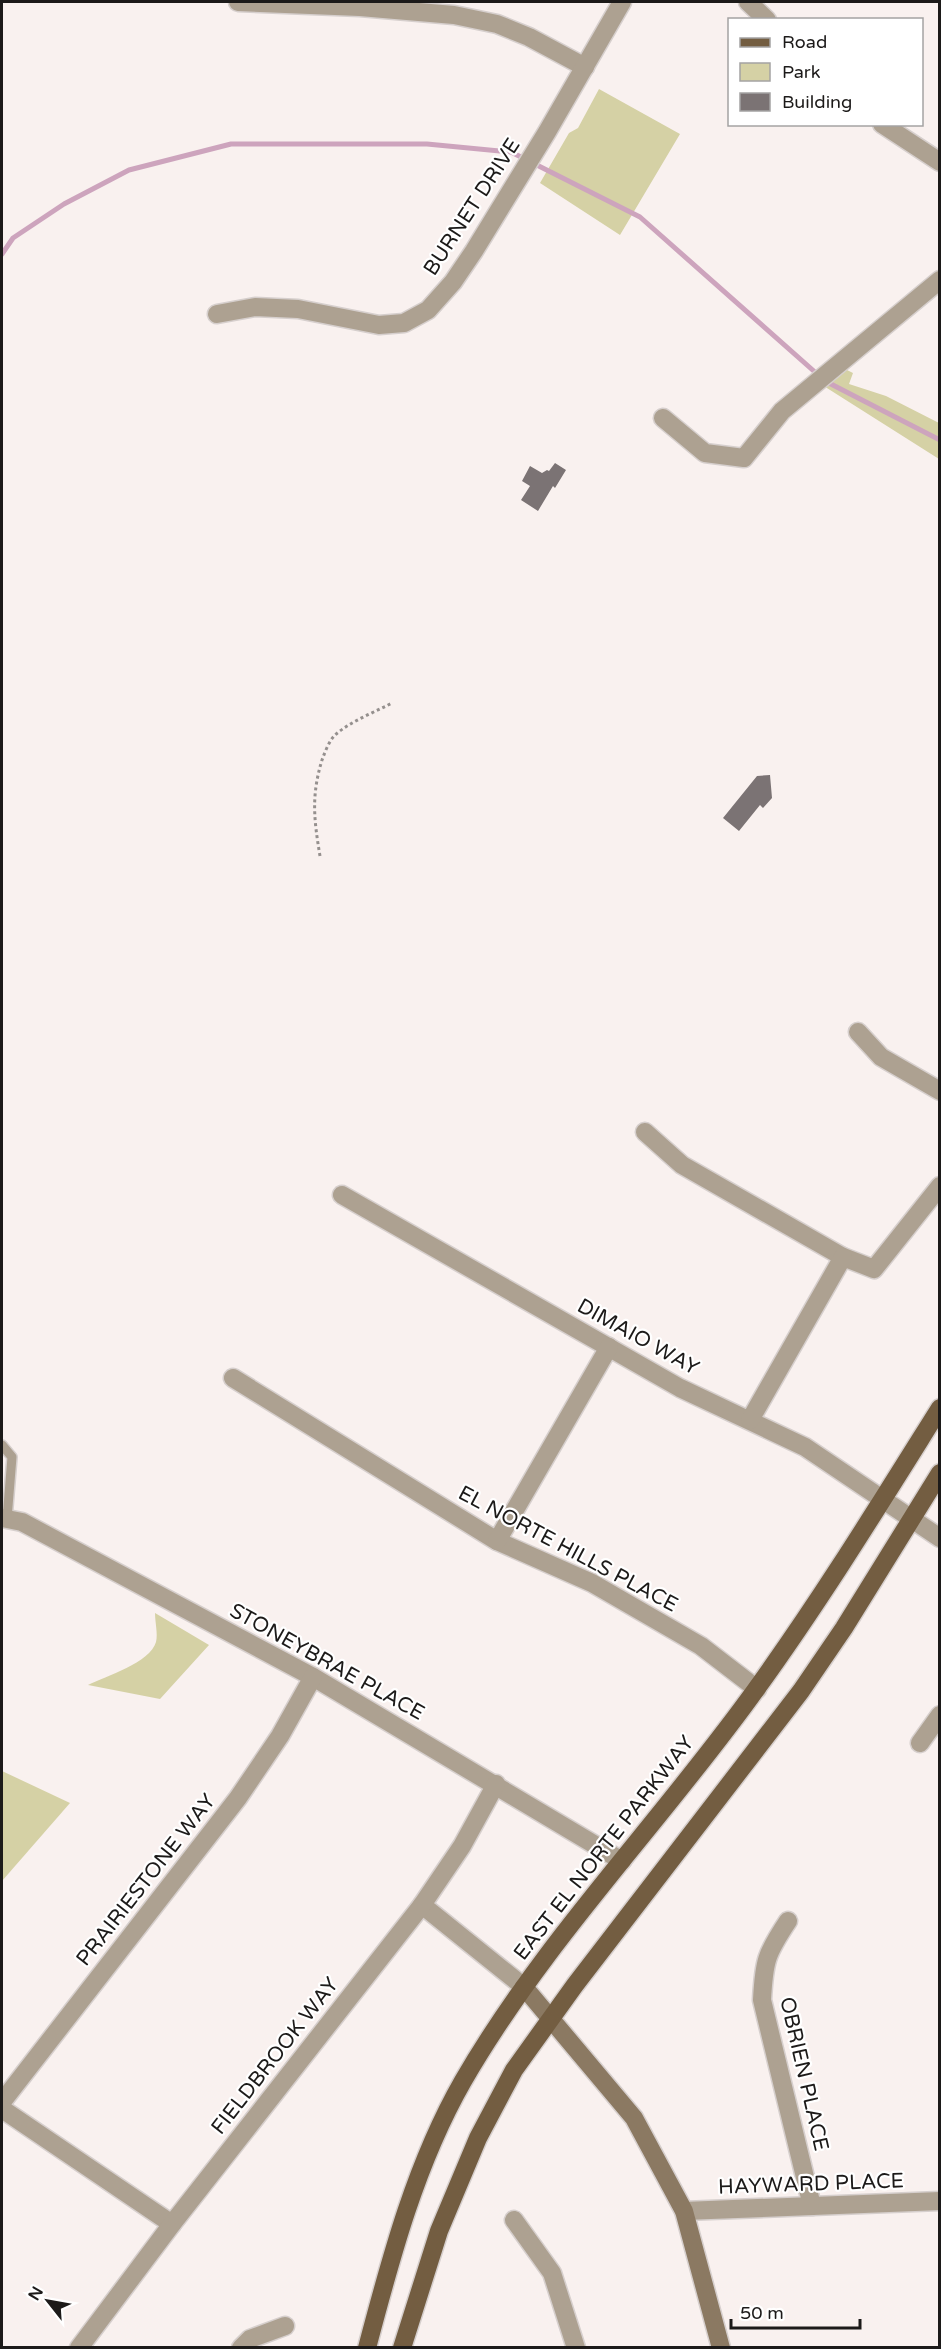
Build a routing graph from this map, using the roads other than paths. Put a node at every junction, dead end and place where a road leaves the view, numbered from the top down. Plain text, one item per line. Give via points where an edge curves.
1 (238, 2) edge
2 (622, 2) edge
3 (748, 2) edge
4 (398, 6) edge
5 (765, 18) edge
6 (585, 67) junction
7 (885, 126) edge
8 (939, 162) edge
9 (939, 280) edge
10 (217, 314) dead end
11 (663, 418) dead end
12 (858, 1032) dead end
13 (939, 1091) edge
14 (645, 1132) dead end
15 (939, 1186) edge
16 (342, 1195) dead end
17 (843, 1257) junction
18 (609, 1347) junction
19 (232, 1378) dead end
20 (939, 1408) edge
21 (750, 1420) junction
22 (2, 1445) edge
23 (939, 1473) edge
24 (883, 1500) junction
25 (4, 1519) edge
26 (911, 1520) junction
27 (939, 1538) edge
28 (497, 1541) junction
29 (313, 1677) junction
30 (757, 1689) junction
31 (939, 1715) edge
32 (920, 1743) dead end
33 (496, 1784) junction
34 (622, 1861) junction
35 (422, 1905) junction
36 (788, 1921) dead end
37 (524, 1987) junction
38 (551, 2018) junction
39 (2, 2102) edge
40 (2, 2109) edge
41 (939, 2201) edge
42 (812, 2206) junction
43 (684, 2211) junction
44 (514, 2220) dead end
45 (172, 2224) junction
46 (285, 2326) dead end
47 (79, 2348) edge
48 (241, 2348) edge
49 (367, 2348) edge
50 (402, 2348) edge
51 (576, 2348) edge
52 (721, 2348) edge

1 - 4 street
2 - 6 street, BURNET DRIVE
3 - 5 street
4 - 6 street via 497,24
6 - 10 street, BURNET DRIVE via 474,251 428,310 404,323 379,325 298,309 255,307
7 - 8 street
9 - 11 street via 782,411 744,458 705,453
12 - 13 street via 881,1057
14 - 17 street via 682,1165
15 - 17 street via 874,1269
16 - 18 street, DIMAIO WAY
17 - 21 street
18 - 21 street, DIMAIO WAY via 680,1388
18 - 28 street
19 - 28 street, EL NORTE HILLS PLACE
20 - 24 main road, EAST EL NORTE PARKWAY
21 - 24 street, DIMAIO WAY via 805,1448
22 - 25 lane via 12,1457
23 - 26 main road
24 - 26 street, DIMAIO WAY
24 - 30 main road, EAST EL NORTE PARKWAY
25 - 29 street, STONEYBRAE PLACE via 22,1522
26 - 27 street, DIMAIO WAY
26 - 38 main road via 801,1691
28 - 30 street, EL NORTE HILLS PLACE via 592,1583 701,1646
29 - 33 street, STONEYBRAE PLACE
29 - 39 street, PRAIRIESTONE WAY via 280,1736 238,1798
30 - 34 main road, EAST EL NORTE PARKWAY
31 - 32 street
33 - 34 street, STONEYBRAE PLACE
33 - 35 street, FIELDBROOK WAY
34 - 37 main road, EAST EL NORTE PARKWAY
35 - 37 street
35 - 45 street, FIELDBROOK WAY
36 - 42 street, OBRIEN PLACE via 769,1949 762,2000
37 - 38 main road
37 - 49 main road, EAST EL NORTE PARKWAY via 463,2082 429,2152 397,2238
38 - 43 main road via 634,2118
38 - 50 main road via 514,2070 478,2138 439,2231
40 - 45 street
41 - 42 street, HAYWARD PLACE
42 - 43 street, HAYWARD PLACE
43 - 52 main road
44 - 51 street via 552,2273
45 - 47 street, FIELDBROOK WAY
46 - 48 street via 250,2338

